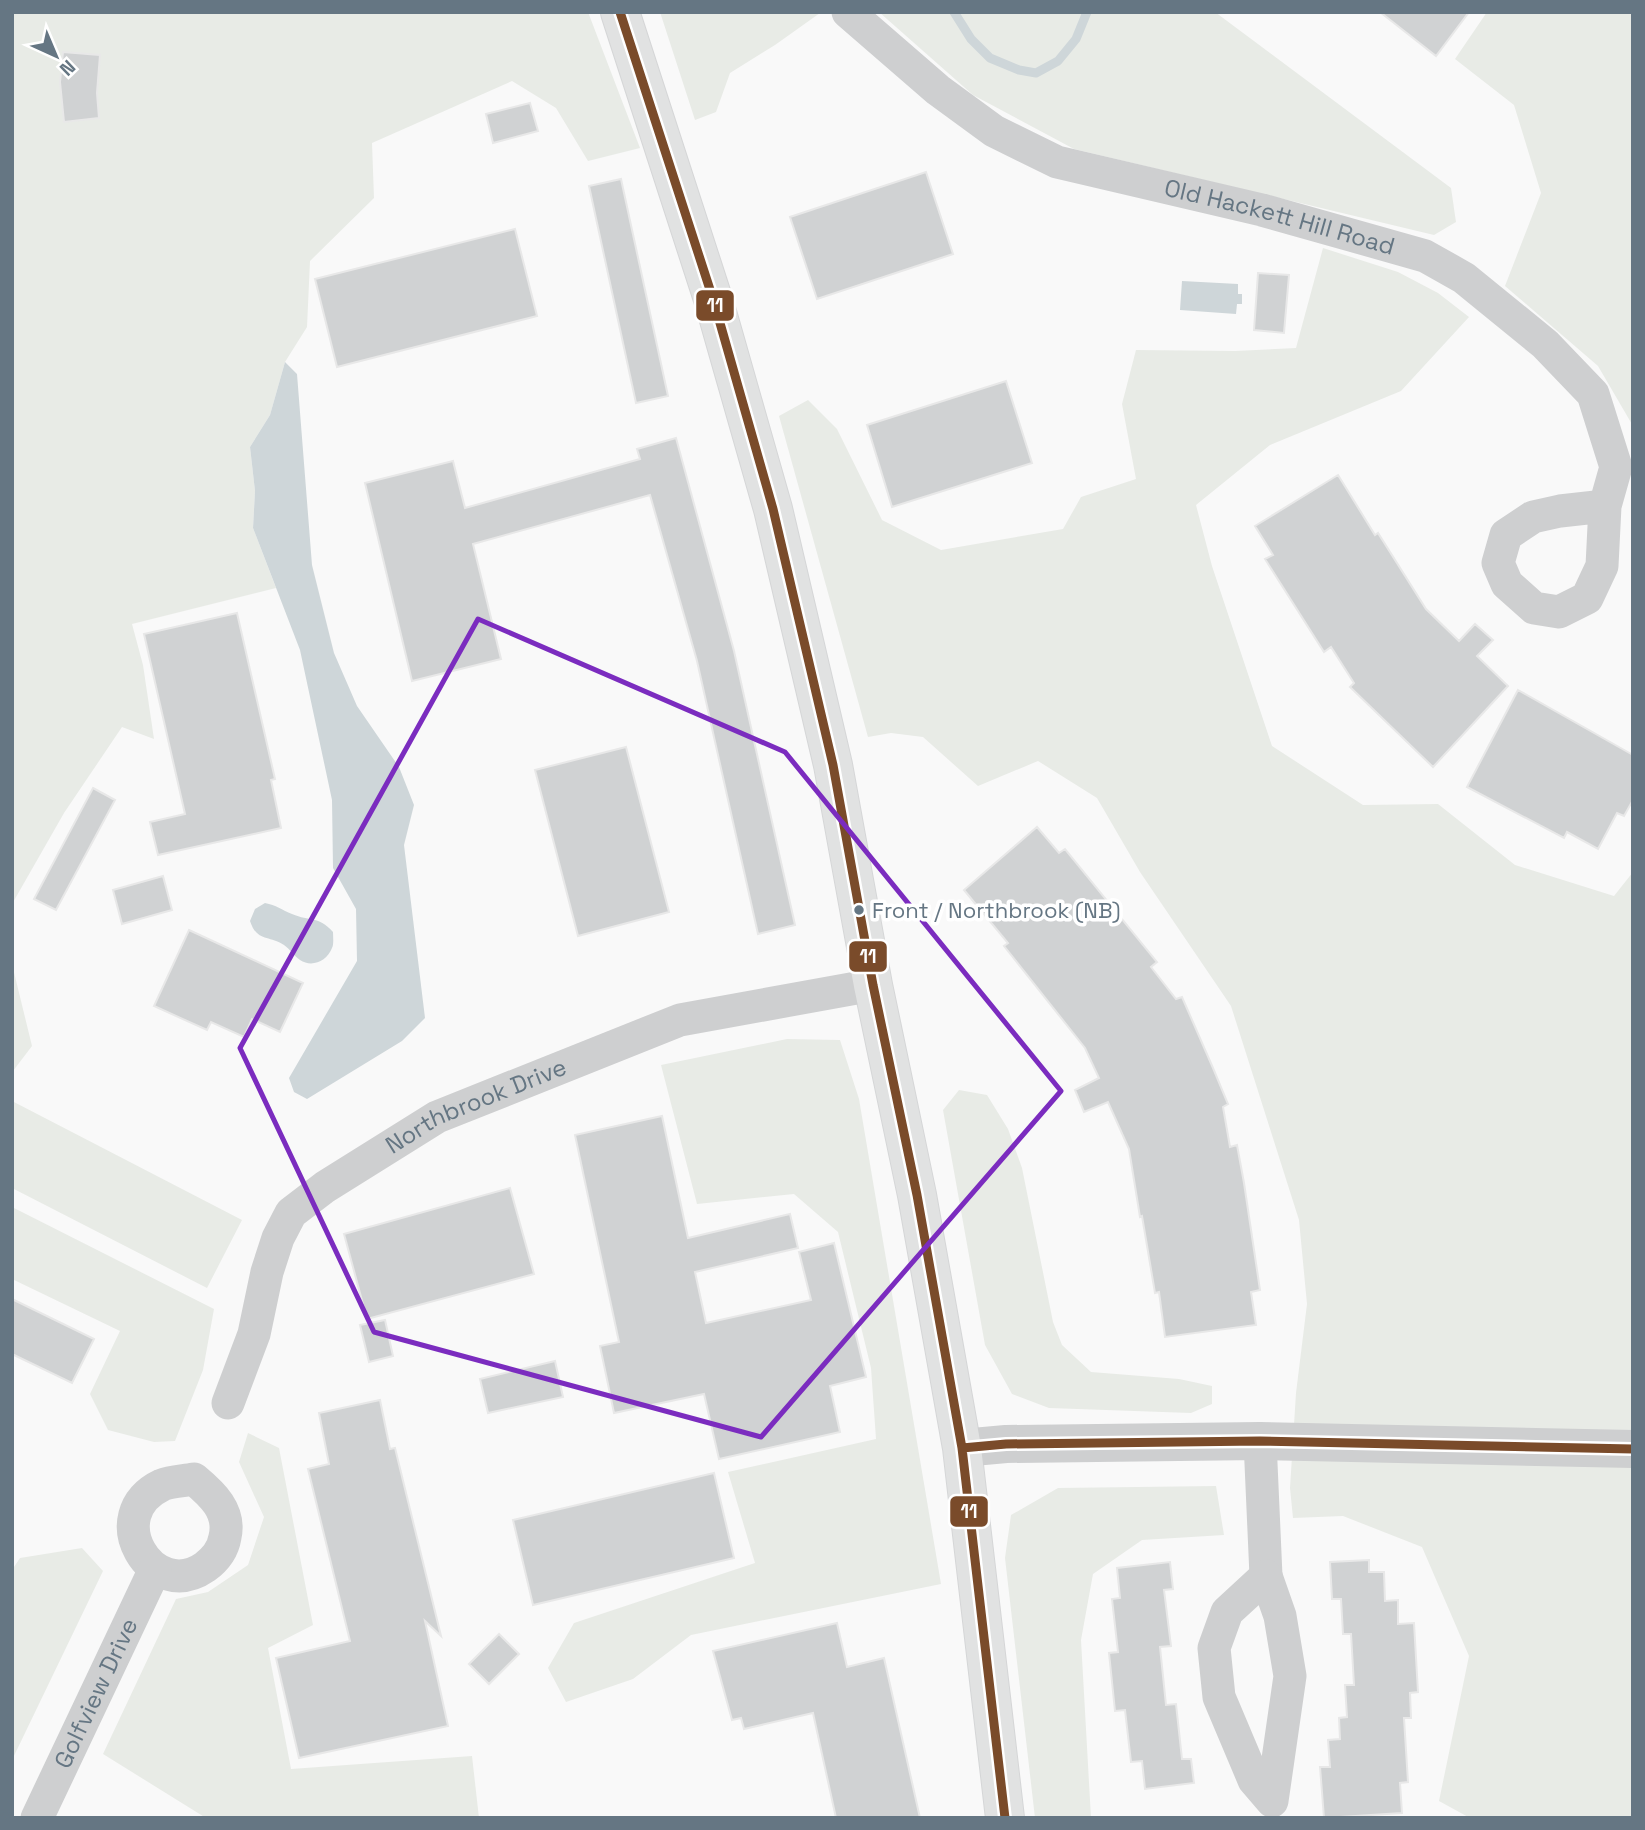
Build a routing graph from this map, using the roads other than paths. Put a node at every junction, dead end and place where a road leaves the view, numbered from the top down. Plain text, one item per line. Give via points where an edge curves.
1 (620, 12) edge
2 (848, 12) edge
3 (1605, 506) dead end
4 (873, 985) junction
5 (228, 1403) dead end
6 (1260, 1441) junction
7 (962, 1448) junction
8 (1633, 1450) edge
9 (155, 1569) dead end
10 (1266, 1576) junction
11 (1273, 1812) edge
12 (37, 1818) edge
13 (1005, 1818) edge

1 - 4 main road via 714,302 774,509 833,765
2 - 3 street, Old Hackett Hill Road via 938,90 994,131 1057,162 1331,228 1425,256 1464,278 1545,344 1593,394 1616,467
4 - 5 street, Northbrook Drive via 680,1020 437,1117 324,1187 291,1213 278,1238 254,1334
4 - 7 main road via 917,1195
6 - 7 street
6 - 8 street
6 - 10 street
7 - 13 main road
9 - 12 street, Golfview Drive
10 - 11 street via 1280,1616 1290,1676
10 - 11 street via 1227,1612 1214,1648 1219,1697 1254,1780

